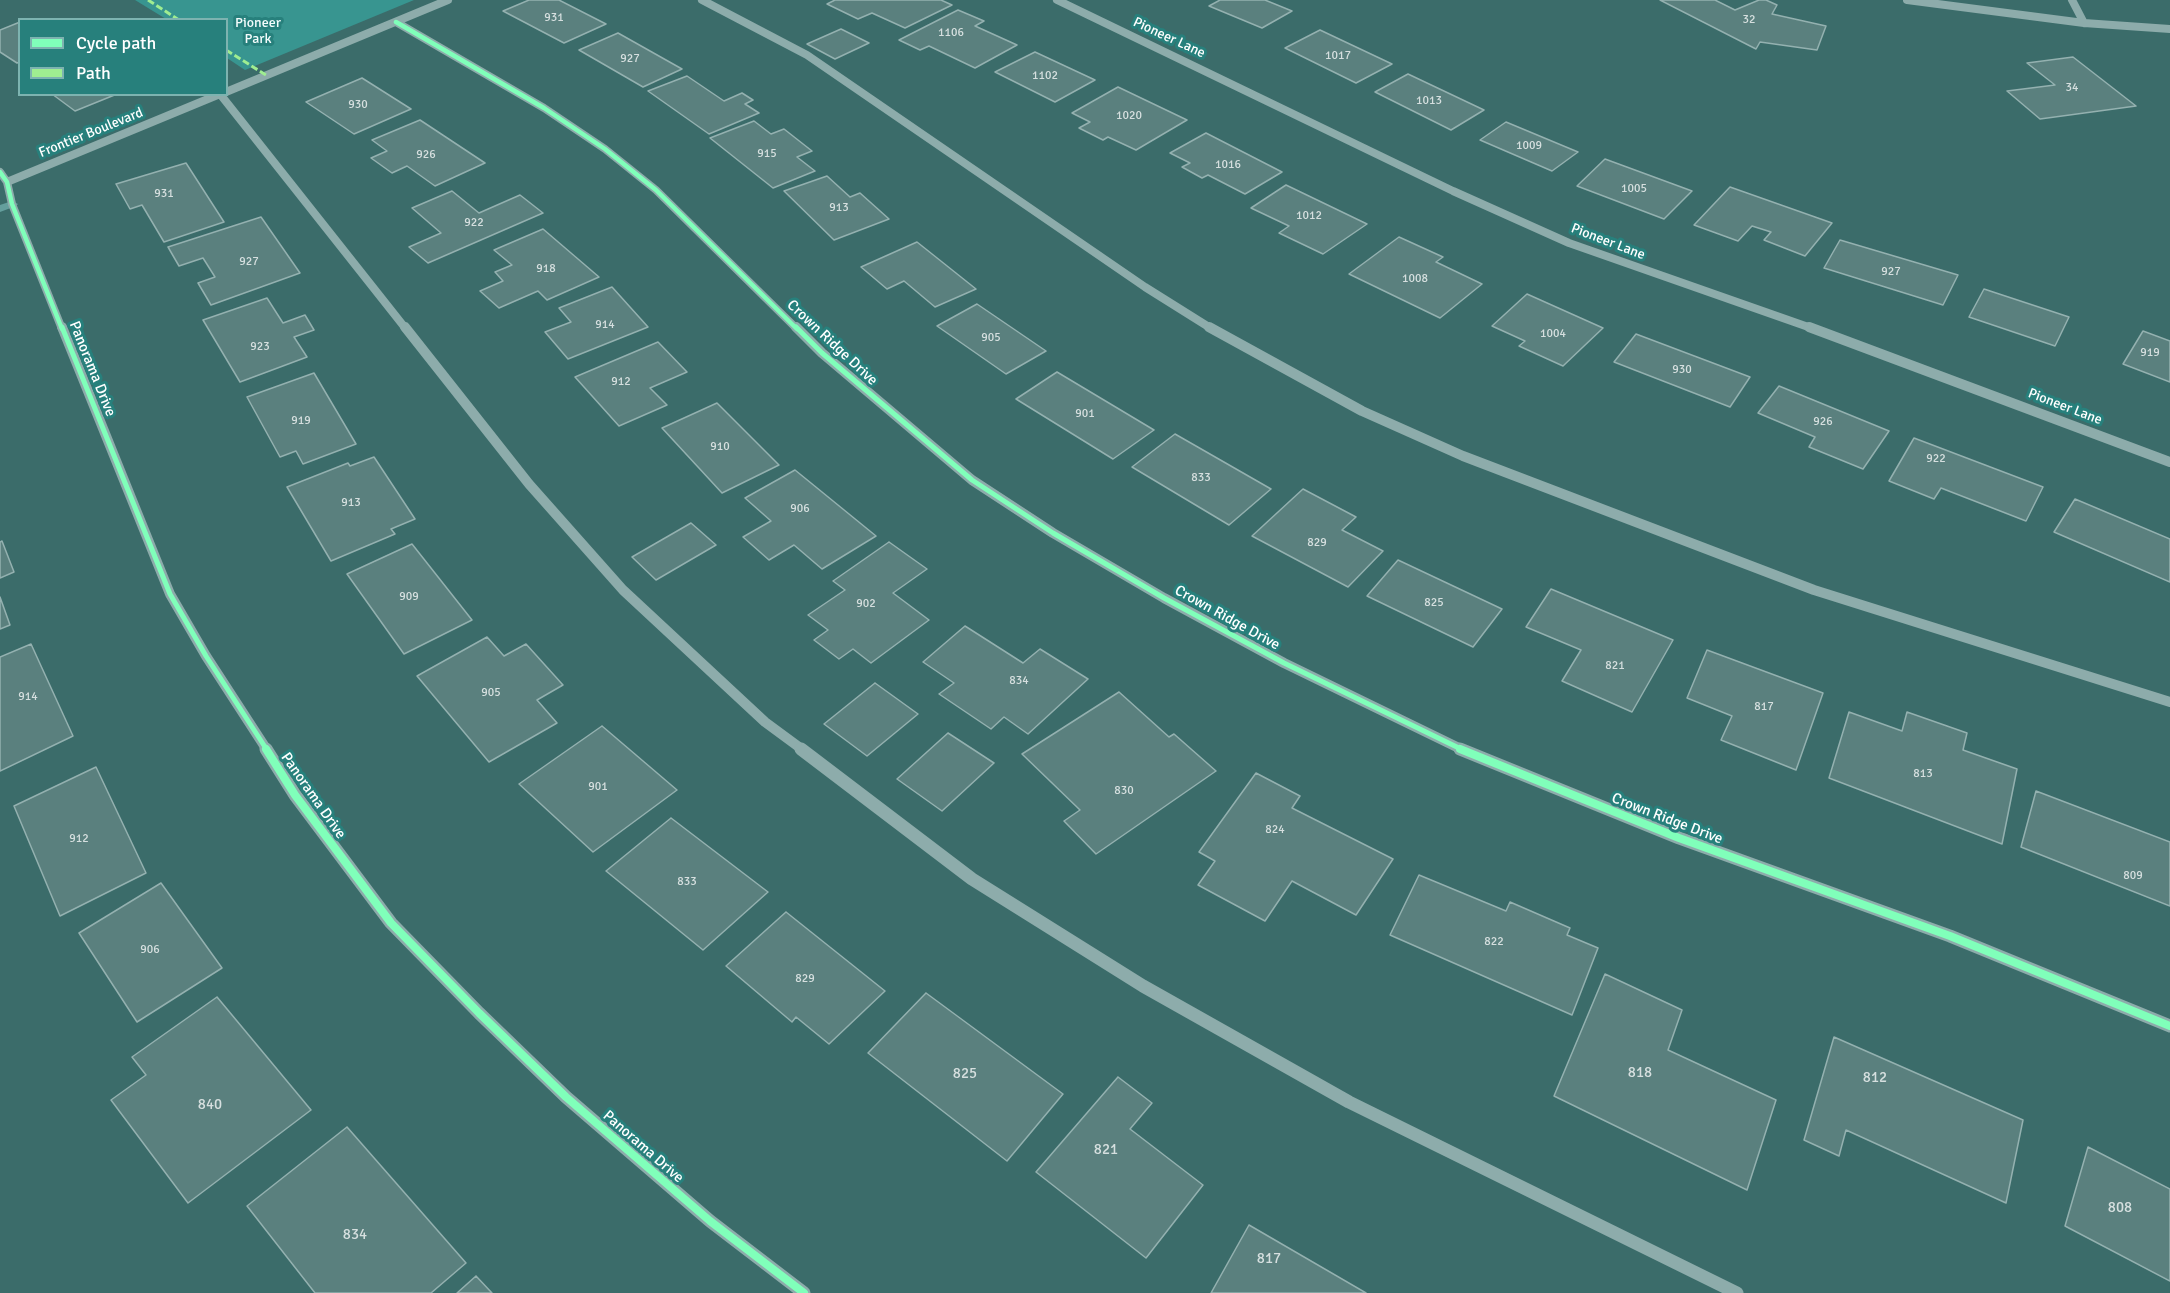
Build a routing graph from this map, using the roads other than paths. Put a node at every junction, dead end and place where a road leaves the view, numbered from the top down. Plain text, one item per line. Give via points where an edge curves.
1 (448, 0) edge
2 (702, 0) edge
3 (1057, 0) edge
4 (1907, 0) edge
5 (2072, 0) edge
6 (396, 22) junction
7 (2084, 23) junction
8 (2170, 29) edge
9 (228, 91) edge
10 (215, 96) edge
11 (222, 96) edge
12 (3, 177) edge
13 (2170, 462) edge
14 (2170, 702) edge
15 (2170, 1026) edge
16 (804, 1293) edge
17 (1737, 1293) edge

1 - 6 street
2 - 14 street via 807,55 1155,293 1232,341 1362,411 1474,461 1814,590
3 - 13 street, Pioneer Lane via 1569,243 1878,351
4 - 7 street
5 - 7 street
6 - 9 street
6 - 15 street, Crown Ridge Drive via 544,108 605,149 656,190 822,353 972,480 1164,598 1440,741 1679,838 1950,936
7 - 8 street
10 - 12 street, Frontier Boulevard
11 - 17 street via 529,484 623,590 765,722 972,879 1143,986 1349,1102
12 - 16 street, Panorama Drive via 170,594 295,795 391,923 487,1021 566,1097 710,1221

